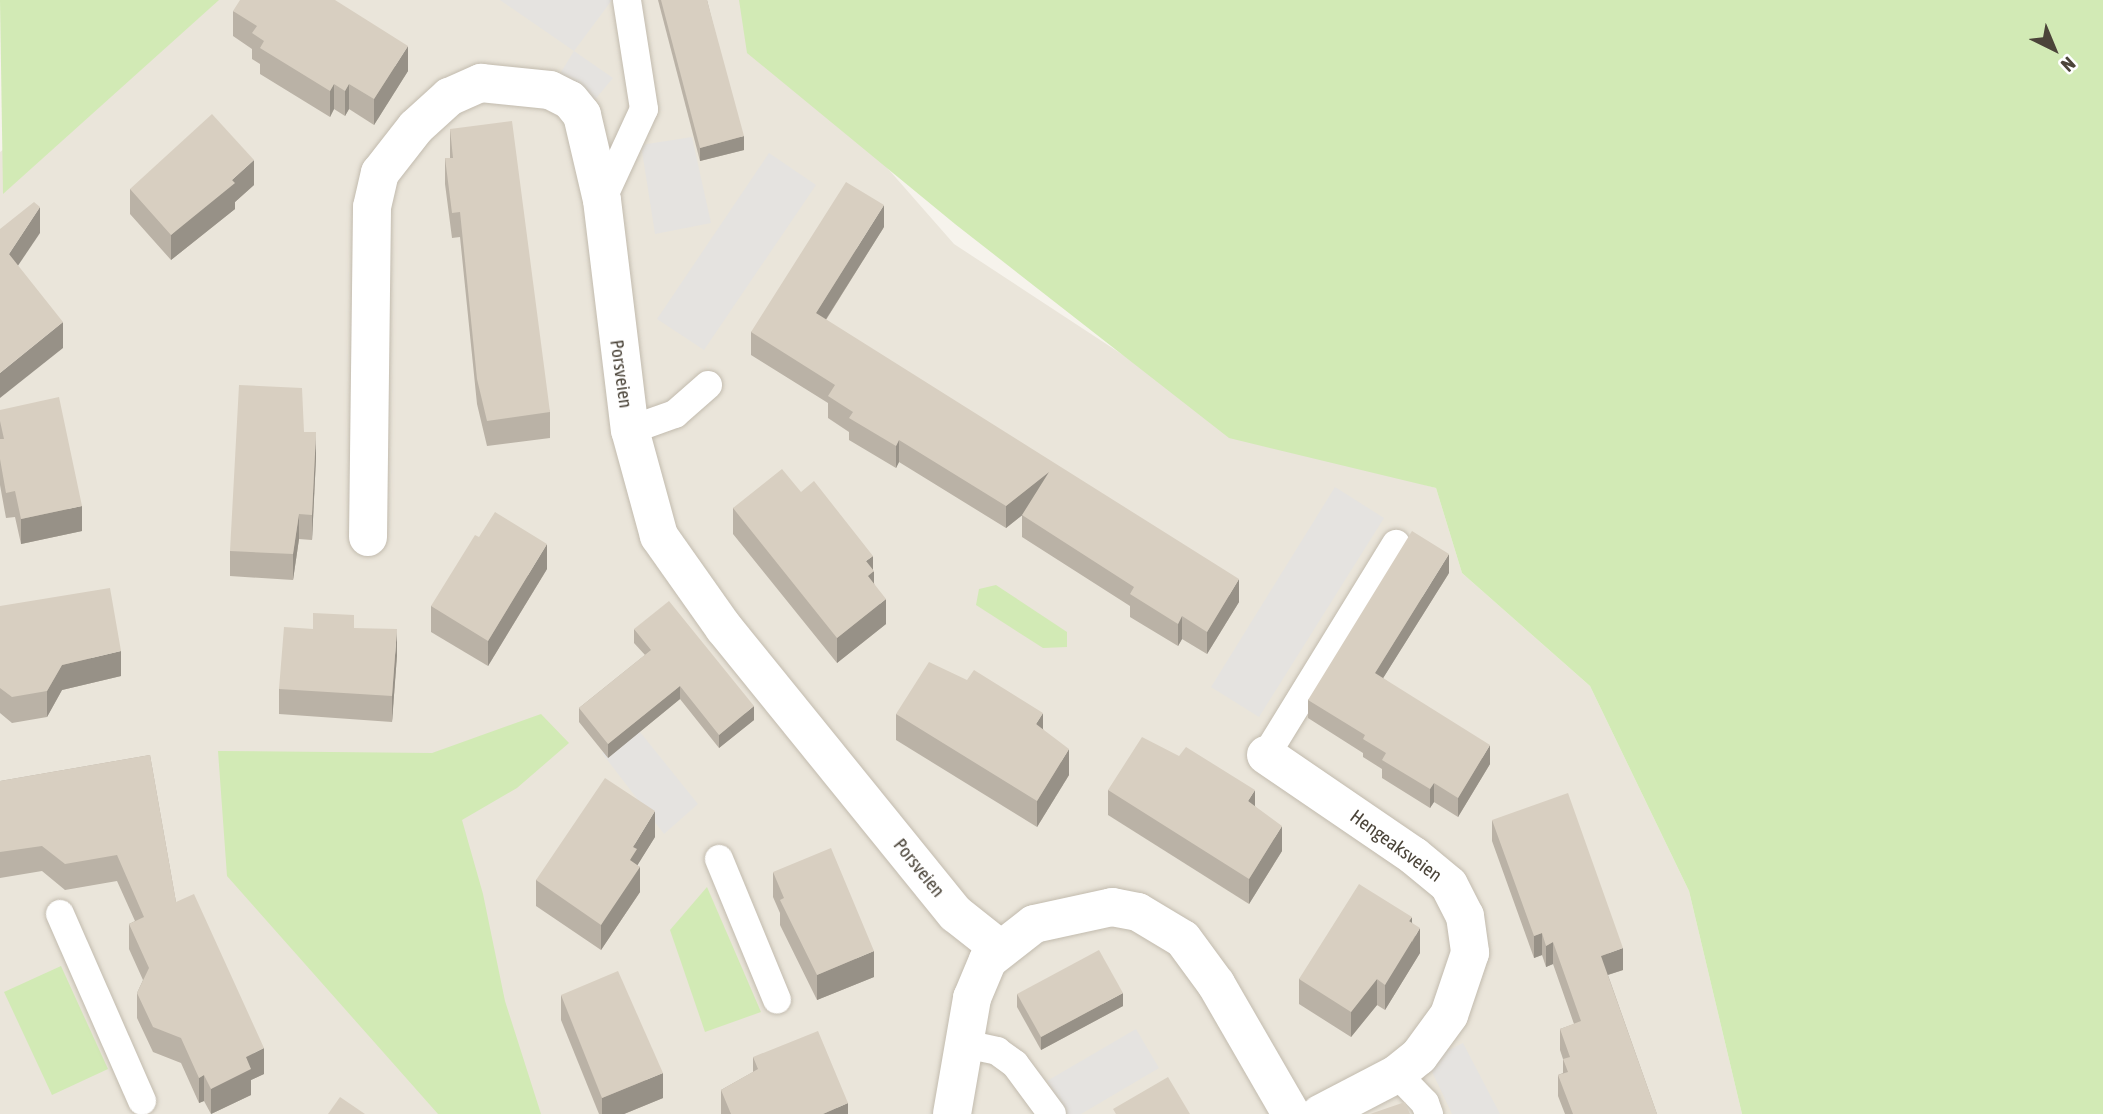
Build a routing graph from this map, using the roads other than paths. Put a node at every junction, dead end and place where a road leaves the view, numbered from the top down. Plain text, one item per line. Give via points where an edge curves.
1 (627, 0) edge
2 (602, 200) junction
3 (708, 385) dead end
4 (630, 430) junction
5 (368, 537) dead end
6 (1396, 544) dead end
7 (1266, 755) joint
8 (719, 859) dead end
9 (60, 914) dead end
10 (999, 948) junction
11 (777, 1000) dead end
12 (965, 1044) junction
13 (1397, 1074) junction
14 (142, 1101) dead end
15 (951, 1114) edge
16 (1052, 1114) edge
17 (1291, 1114) edge
18 (1320, 1114) edge
19 (1429, 1114) edge

1 - 2 lane via 644,109
2 - 4 street, Porsveien
2 - 5 street, Porsveien via 582,116 570,100 528,86 481,83 449,97 415,128 380,173 372,207
3 - 4 lane via 675,414
4 - 10 street, Porsveien via 659,536 683,574 956,914
6 - 7 lane
7 - 13 street, Hengeaksveien via 1423,863 1449,885 1465,916 1470,953 1449,1015 1419,1056
8 - 11 lane
9 - 14 lane
10 - 12 street via 979,976
10 - 17 street via 1034,924 1086,910 1138,912 1164,924 1183,939 1216,984
12 - 15 street
12 - 16 lane via 997,1051 1015,1064
13 - 18 street, Hengeaksveien
13 - 19 lane via 1425,1103

